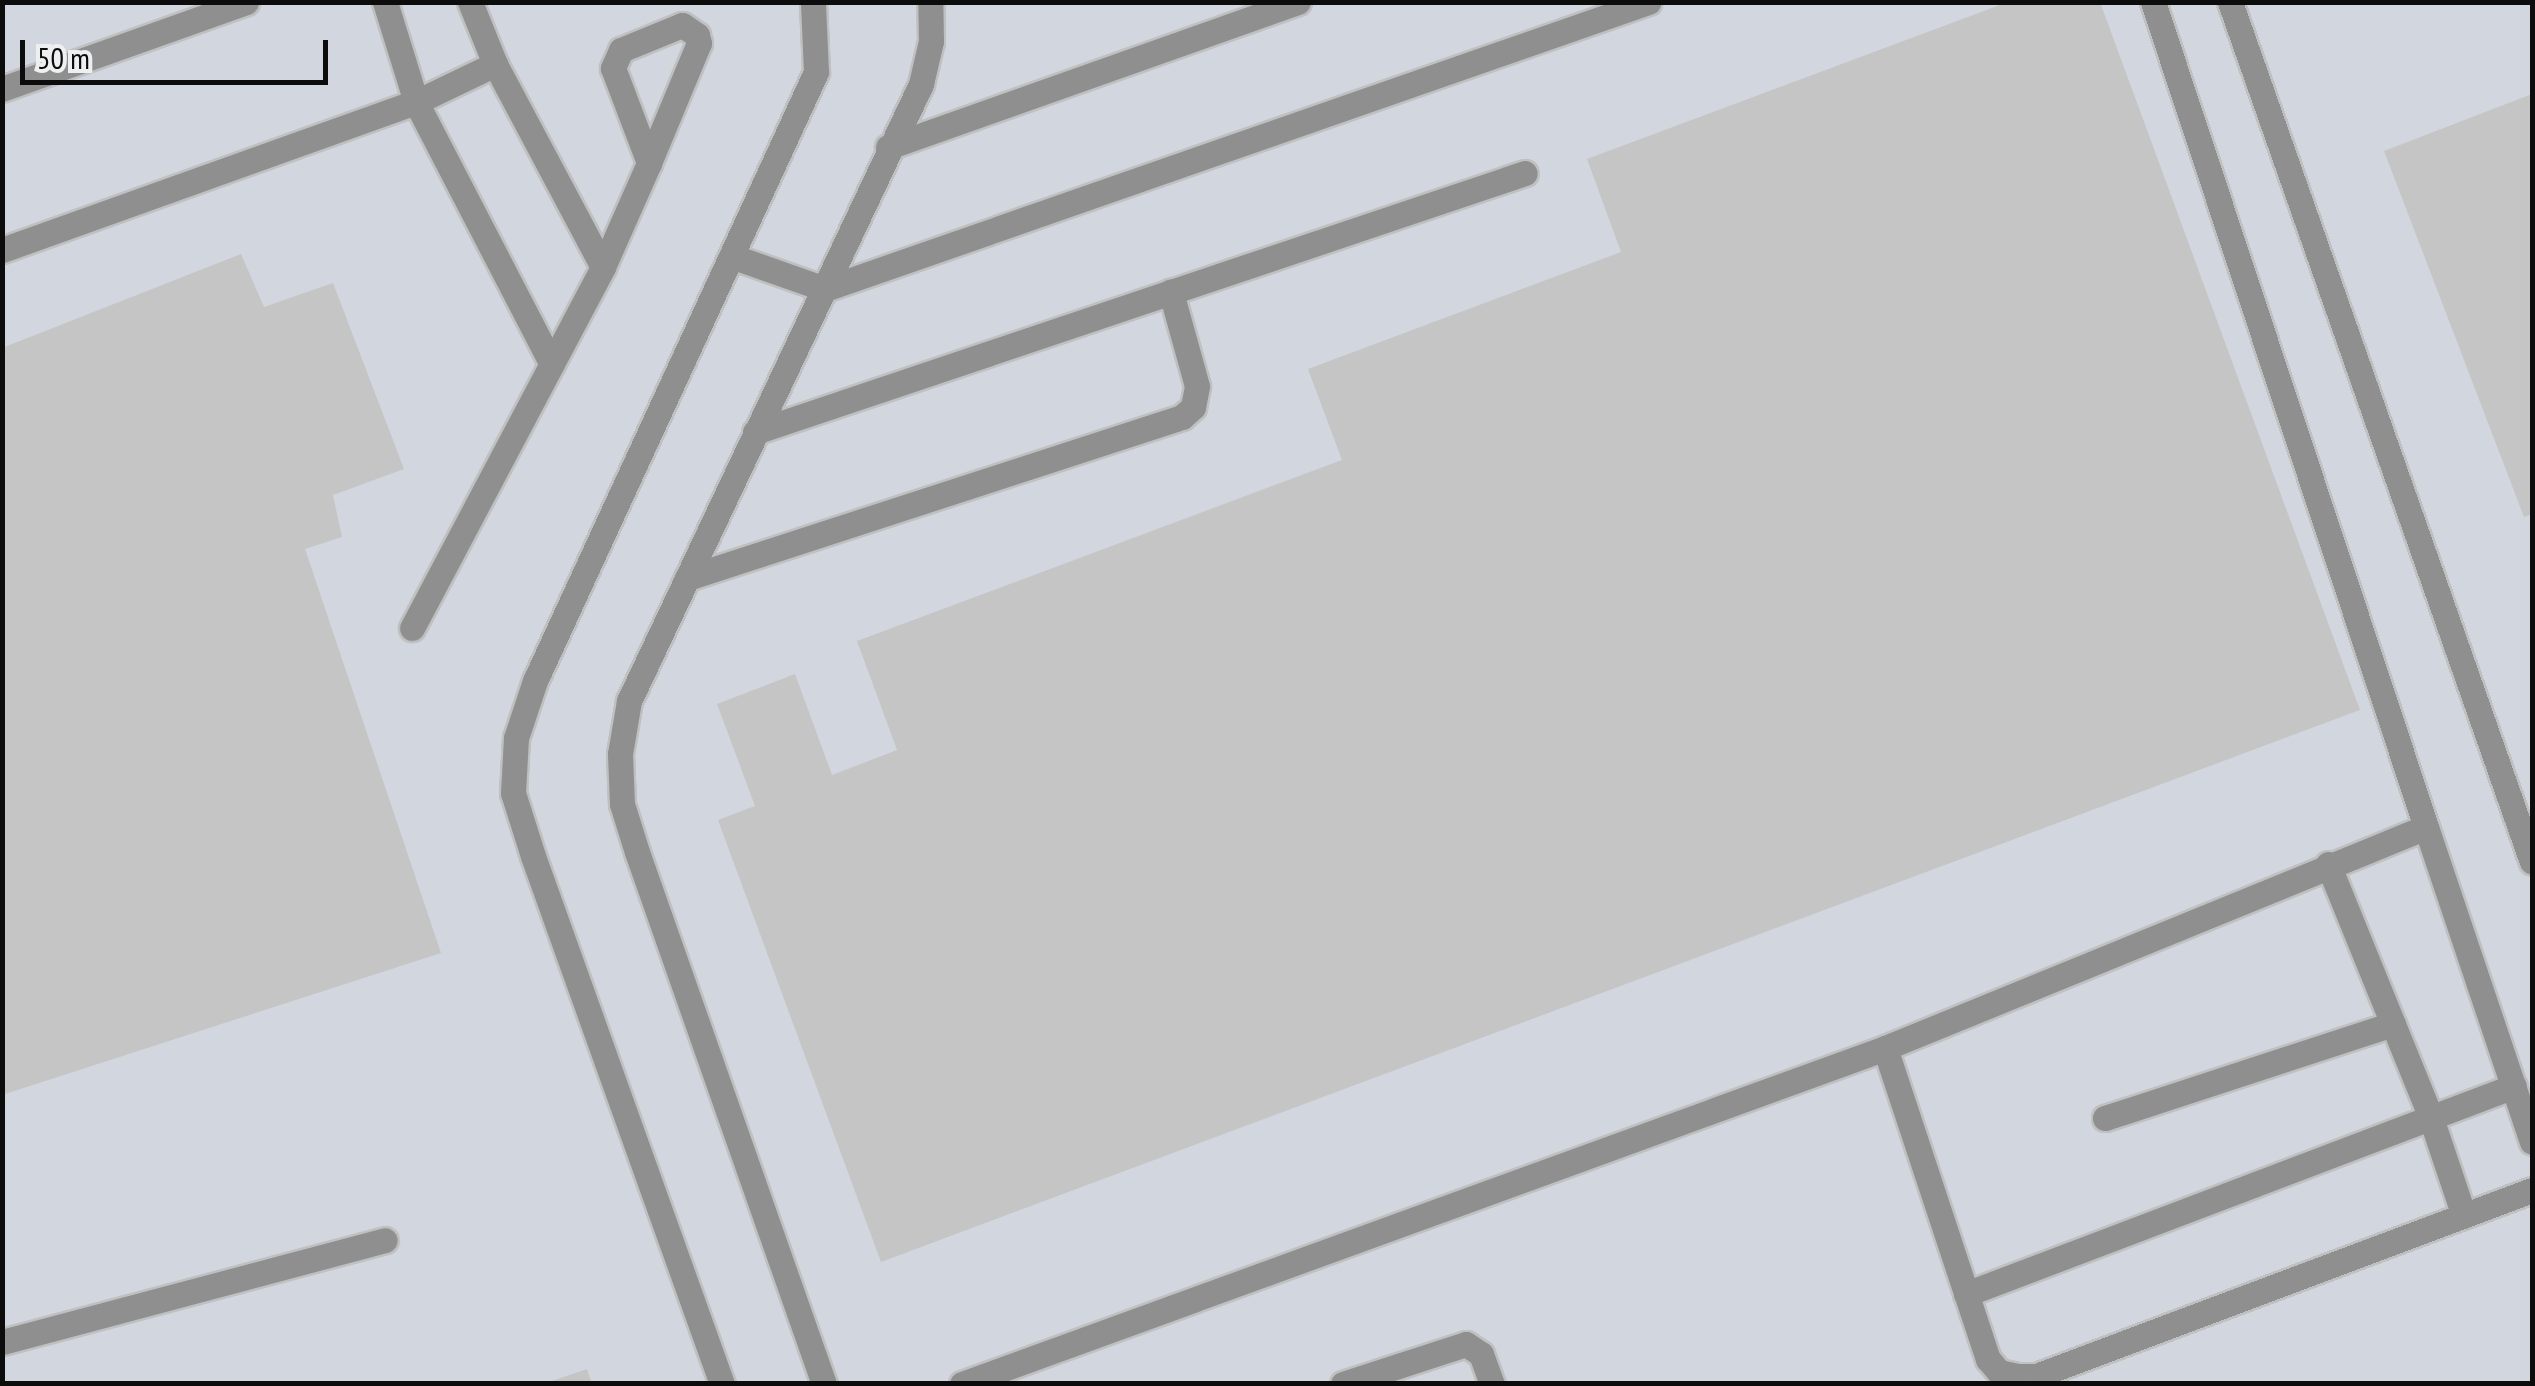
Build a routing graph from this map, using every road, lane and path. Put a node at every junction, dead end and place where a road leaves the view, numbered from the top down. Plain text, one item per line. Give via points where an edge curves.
1 (246, 2) edge
2 (385, 2) edge
3 (470, 2) edge
4 (813, 2) edge
5 (1298, 2) edge
6 (1648, 2) edge
7 (2153, 2) edge
8 (2230, 2) edge
9 (934, 3) edge
10 (496, 64) junction
11 (2, 89) edge
12 (416, 102) junction
13 (888, 146) junction
14 (650, 163) junction
15 (1524, 173) dead end
16 (2, 250) edge
17 (734, 257) junction
18 (602, 267) junction
19 (825, 289) junction
20 (1171, 292) junction
21 (552, 364) junction
22 (755, 432) junction
23 (687, 578) junction
24 (412, 628) dead end
25 (2426, 827) junction
26 (2532, 862) edge
27 (2328, 864) junction
28 (2393, 1024) junction
29 (1885, 1048) junction
30 (2514, 1086) junction
31 (2105, 1118) dead end
32 (2430, 1118) junction
33 (2532, 1142) edge
34 (2532, 1190) edge
35 (2464, 1216) junction
36 (384, 1240) dead end
37 (1966, 1294) junction
38 (2, 1342) edge
39 (722, 1384) edge
40 (824, 1384) edge
41 (962, 1384) edge
42 (1343, 1384) edge
43 (1492, 1384) edge

1 - 11 street
2 - 12 street
3 - 10 street
4 - 17 street via 816,72
5 - 13 street
6 - 19 street
7 - 25 street
8 - 26 street
9 - 13 street via 921,84
10 - 12 street
10 - 18 street
12 - 16 street
12 - 21 street
13 - 19 street
14 - 14 street via 613,68 621,50 682,25 699,43
14 - 18 street
15 - 20 street
17 - 19 street
17 - 39 street via 536,681 516,738 513,793
18 - 21 street
19 - 22 street
20 - 22 street
20 - 23 street via 1198,386 1193,407 1182,417
21 - 24 street
22 - 23 street
23 - 40 street via 630,701 620,754 622,804
25 - 27 street
25 - 30 street
27 - 28 street
27 - 29 street
28 - 31 street
28 - 32 street
29 - 37 street
29 - 41 street
30 - 32 street
30 - 33 street
32 - 35 street
32 - 37 street
34 - 35 street
35 - 37 street via 2036,1376 1999,1372
36 - 38 street
42 - 43 street via 1466,1344 1481,1354

